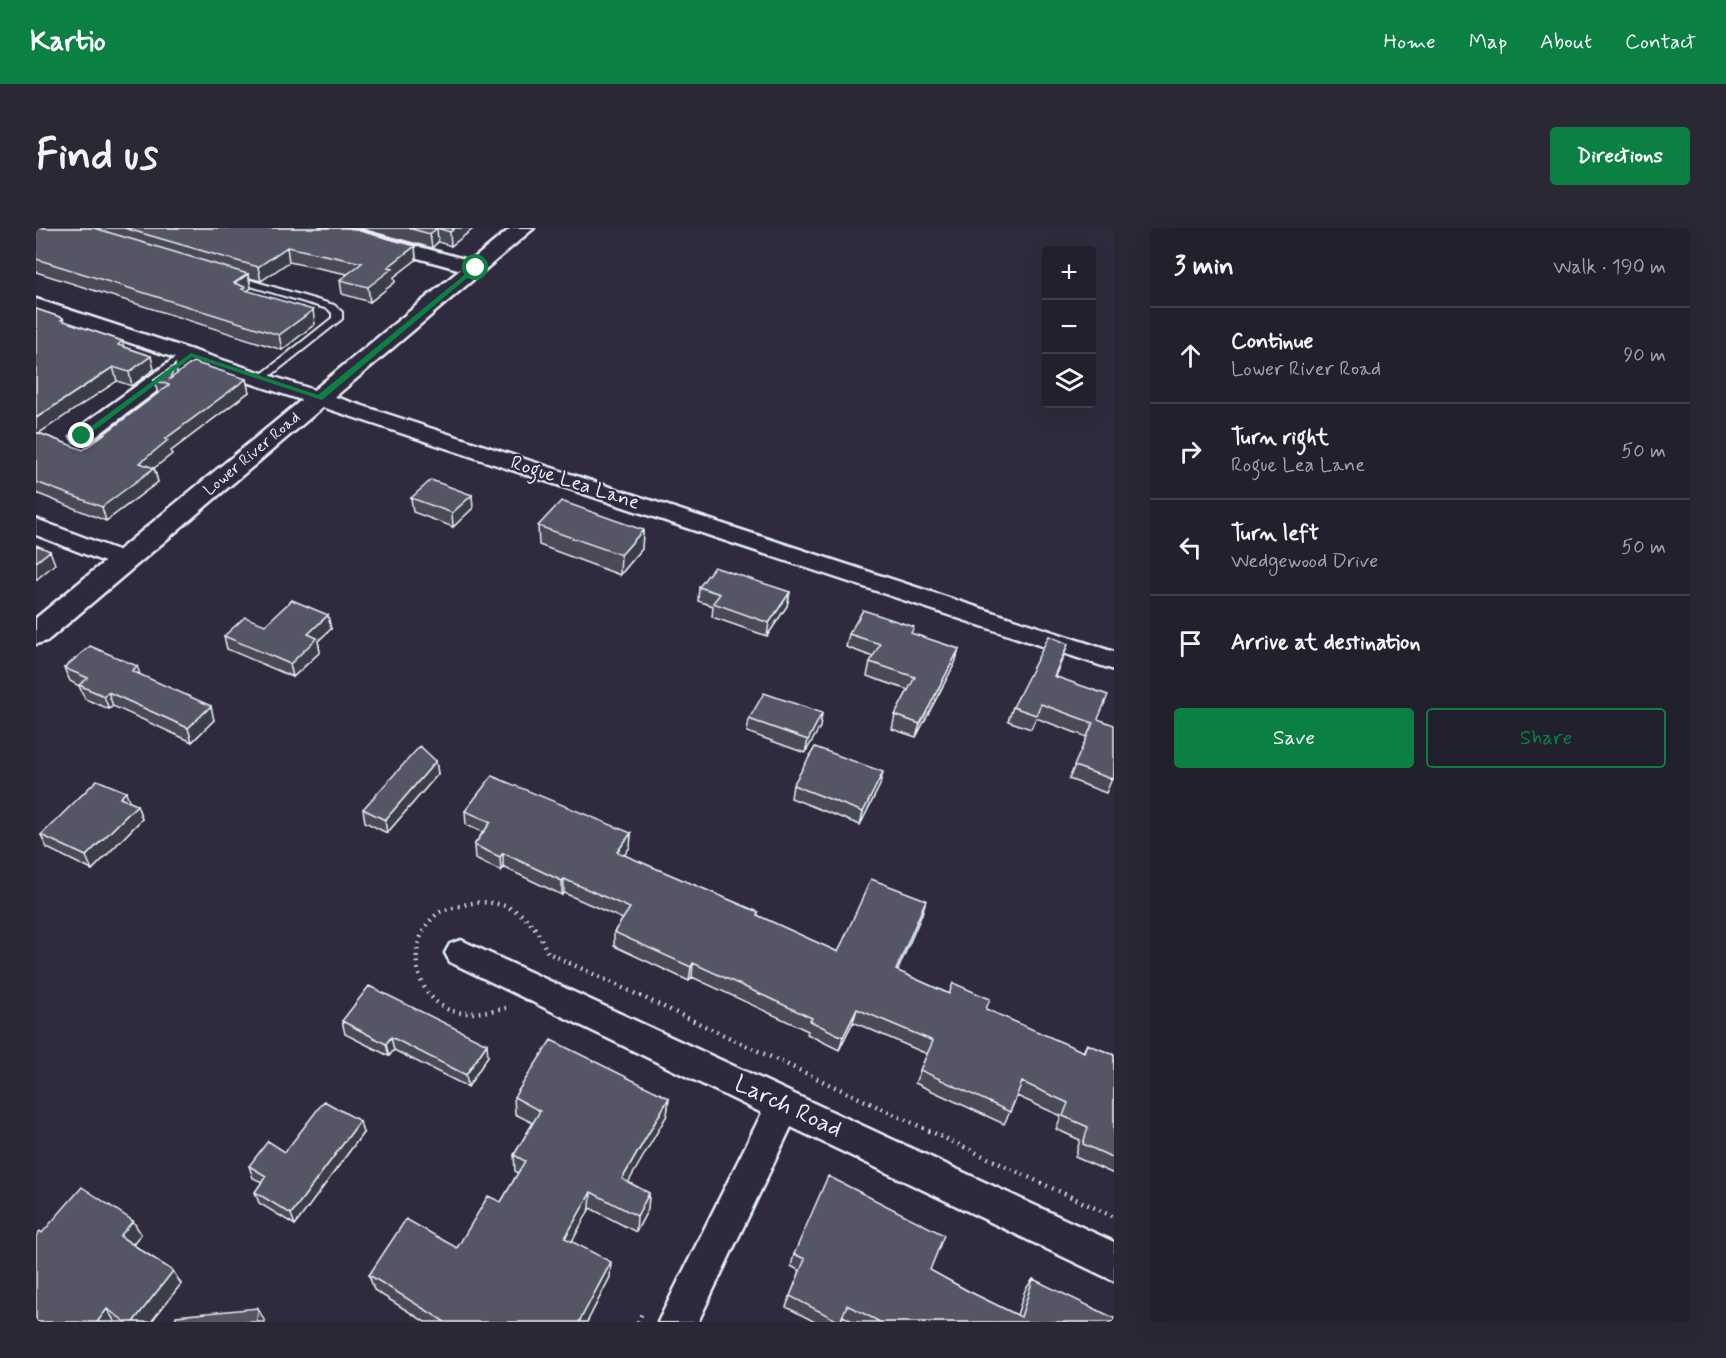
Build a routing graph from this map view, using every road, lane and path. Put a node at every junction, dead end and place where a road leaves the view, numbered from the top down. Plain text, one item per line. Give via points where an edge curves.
1 (328, 228) edge
2 (524, 228) edge
3 (476, 268) junction
4 (219, 274) edge
5 (36, 304) edge
6 (191, 355) junction
7 (261, 379) junction
8 (319, 398) junction
9 (82, 436) dead end
10 (36, 526) edge
11 (124, 561) junction
12 (36, 634) edge
13 (1114, 661) edge
14 (461, 953) dead end
15 (784, 1105) junction
16 (1114, 1262) edge
17 (678, 1322) edge

1 - 3 street
2 - 3 street, Lower River Road
3 - 8 street, Lower River Road
4 - 7 lane via 337,312 338,318
5 - 6 street, Rogue Lea Lane
6 - 7 street, Rogue Lea Lane
6 - 9 street
7 - 8 street, Rogue Lea Lane
8 - 11 street, Lower River Road
8 - 13 street, Rogue Lea Lane
10 - 11 street
11 - 12 street, Lower River Road
14 - 15 street, Larch Road
15 - 16 street, Larch Road
15 - 17 street

